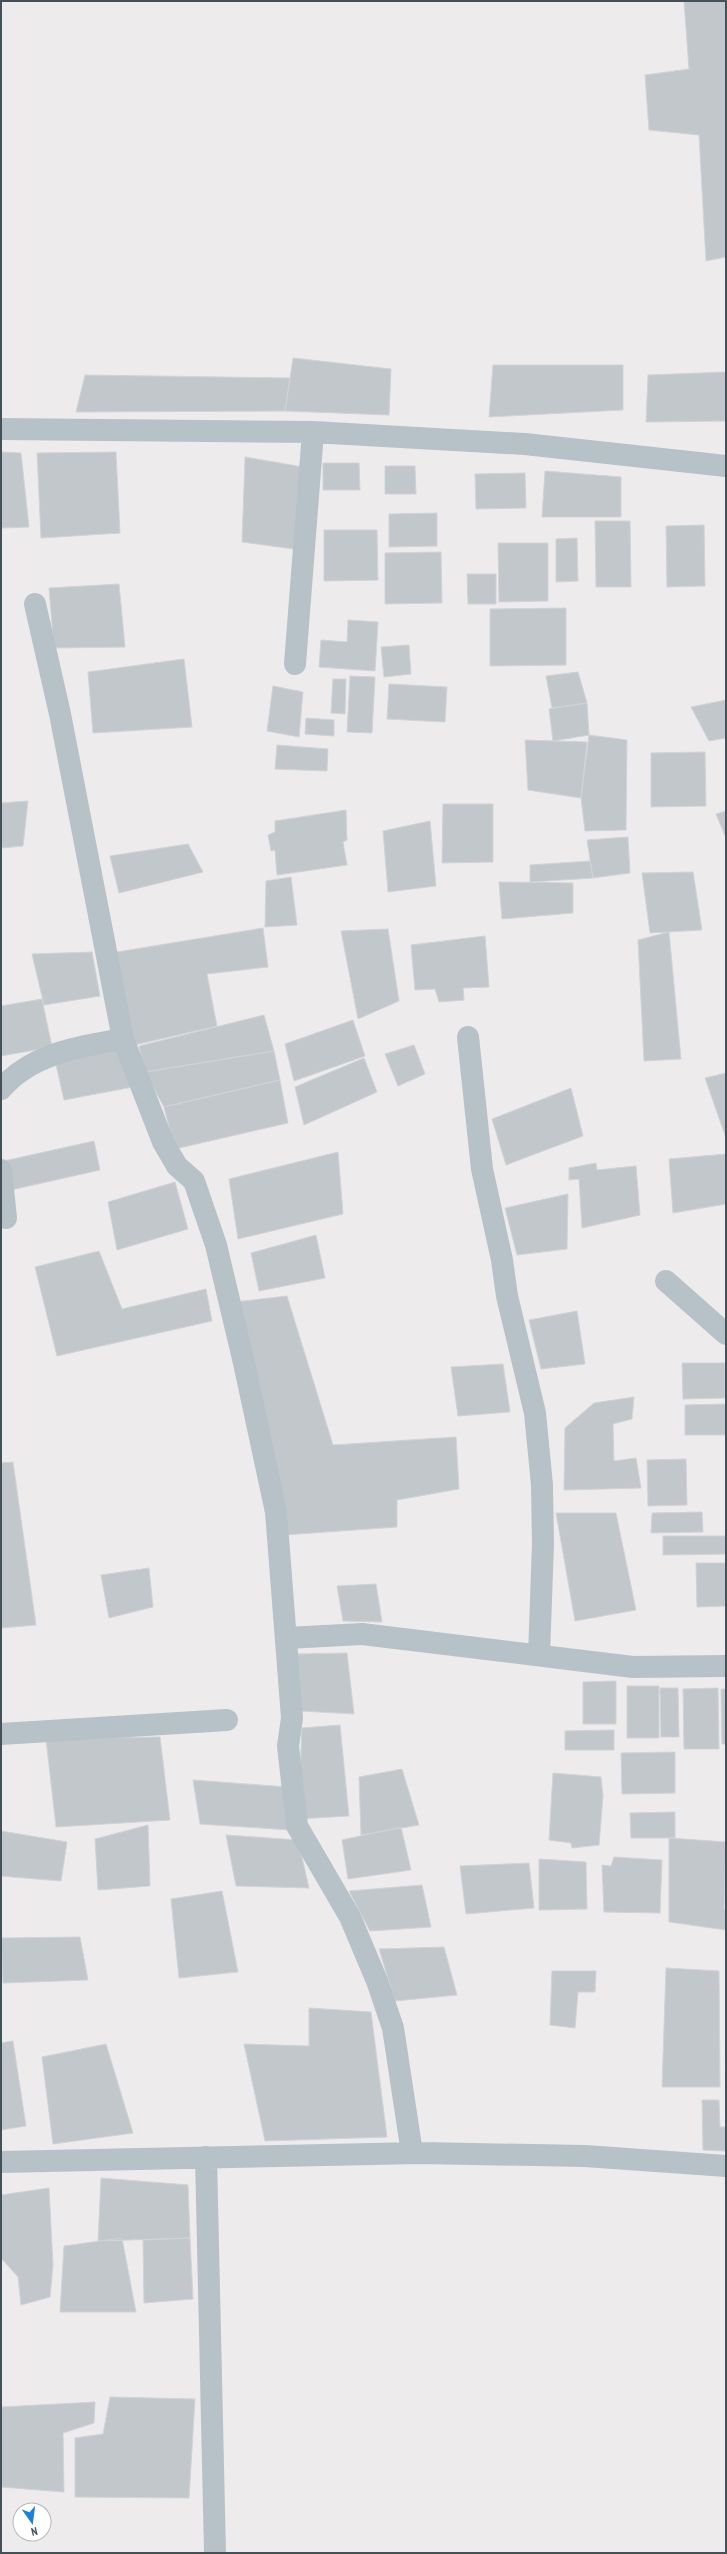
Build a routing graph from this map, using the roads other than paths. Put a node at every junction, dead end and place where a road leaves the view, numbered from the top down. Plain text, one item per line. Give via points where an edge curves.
1 (1, 429) edge
2 (313, 432) junction
3 (726, 466) edge
4 (35, 604) dead end
5 (295, 664) dead end
6 (123, 1038) junction
7 (468, 1038) dead end
8 (1, 1089) edge
9 (1, 1170) edge
10 (6, 1218) dead end
11 (666, 1281) dead end
12 (726, 1334) edge
13 (286, 1638) junction
14 (539, 1655) junction
15 (726, 1666) edge
16 (226, 1720) dead end
17 (1, 1734) edge
18 (412, 2153) junction
19 (206, 2157) junction
20 (1, 2162) edge
21 (726, 2166) edge
22 (214, 2553) edge

1 - 2 street
2 - 3 street via 525,444
2 - 5 street
4 - 6 street via 60,714
6 - 8 street via 68,1048 24,1067
6 - 13 street via 163,1142 177,1166 194,1181 216,1245 276,1512
7 - 14 street via 482,1169 502,1260 507,1296 535,1413 542,1485 543,1544
9 - 10 street
11 - 12 street
13 - 14 street via 362,1634
13 - 18 street via 292,1728 288,1746 297,1826 350,1917 377,1981 393,2028
14 - 15 street via 633,1668
16 - 17 street
18 - 19 street
18 - 21 street via 584,2156
19 - 20 street
19 - 22 street

